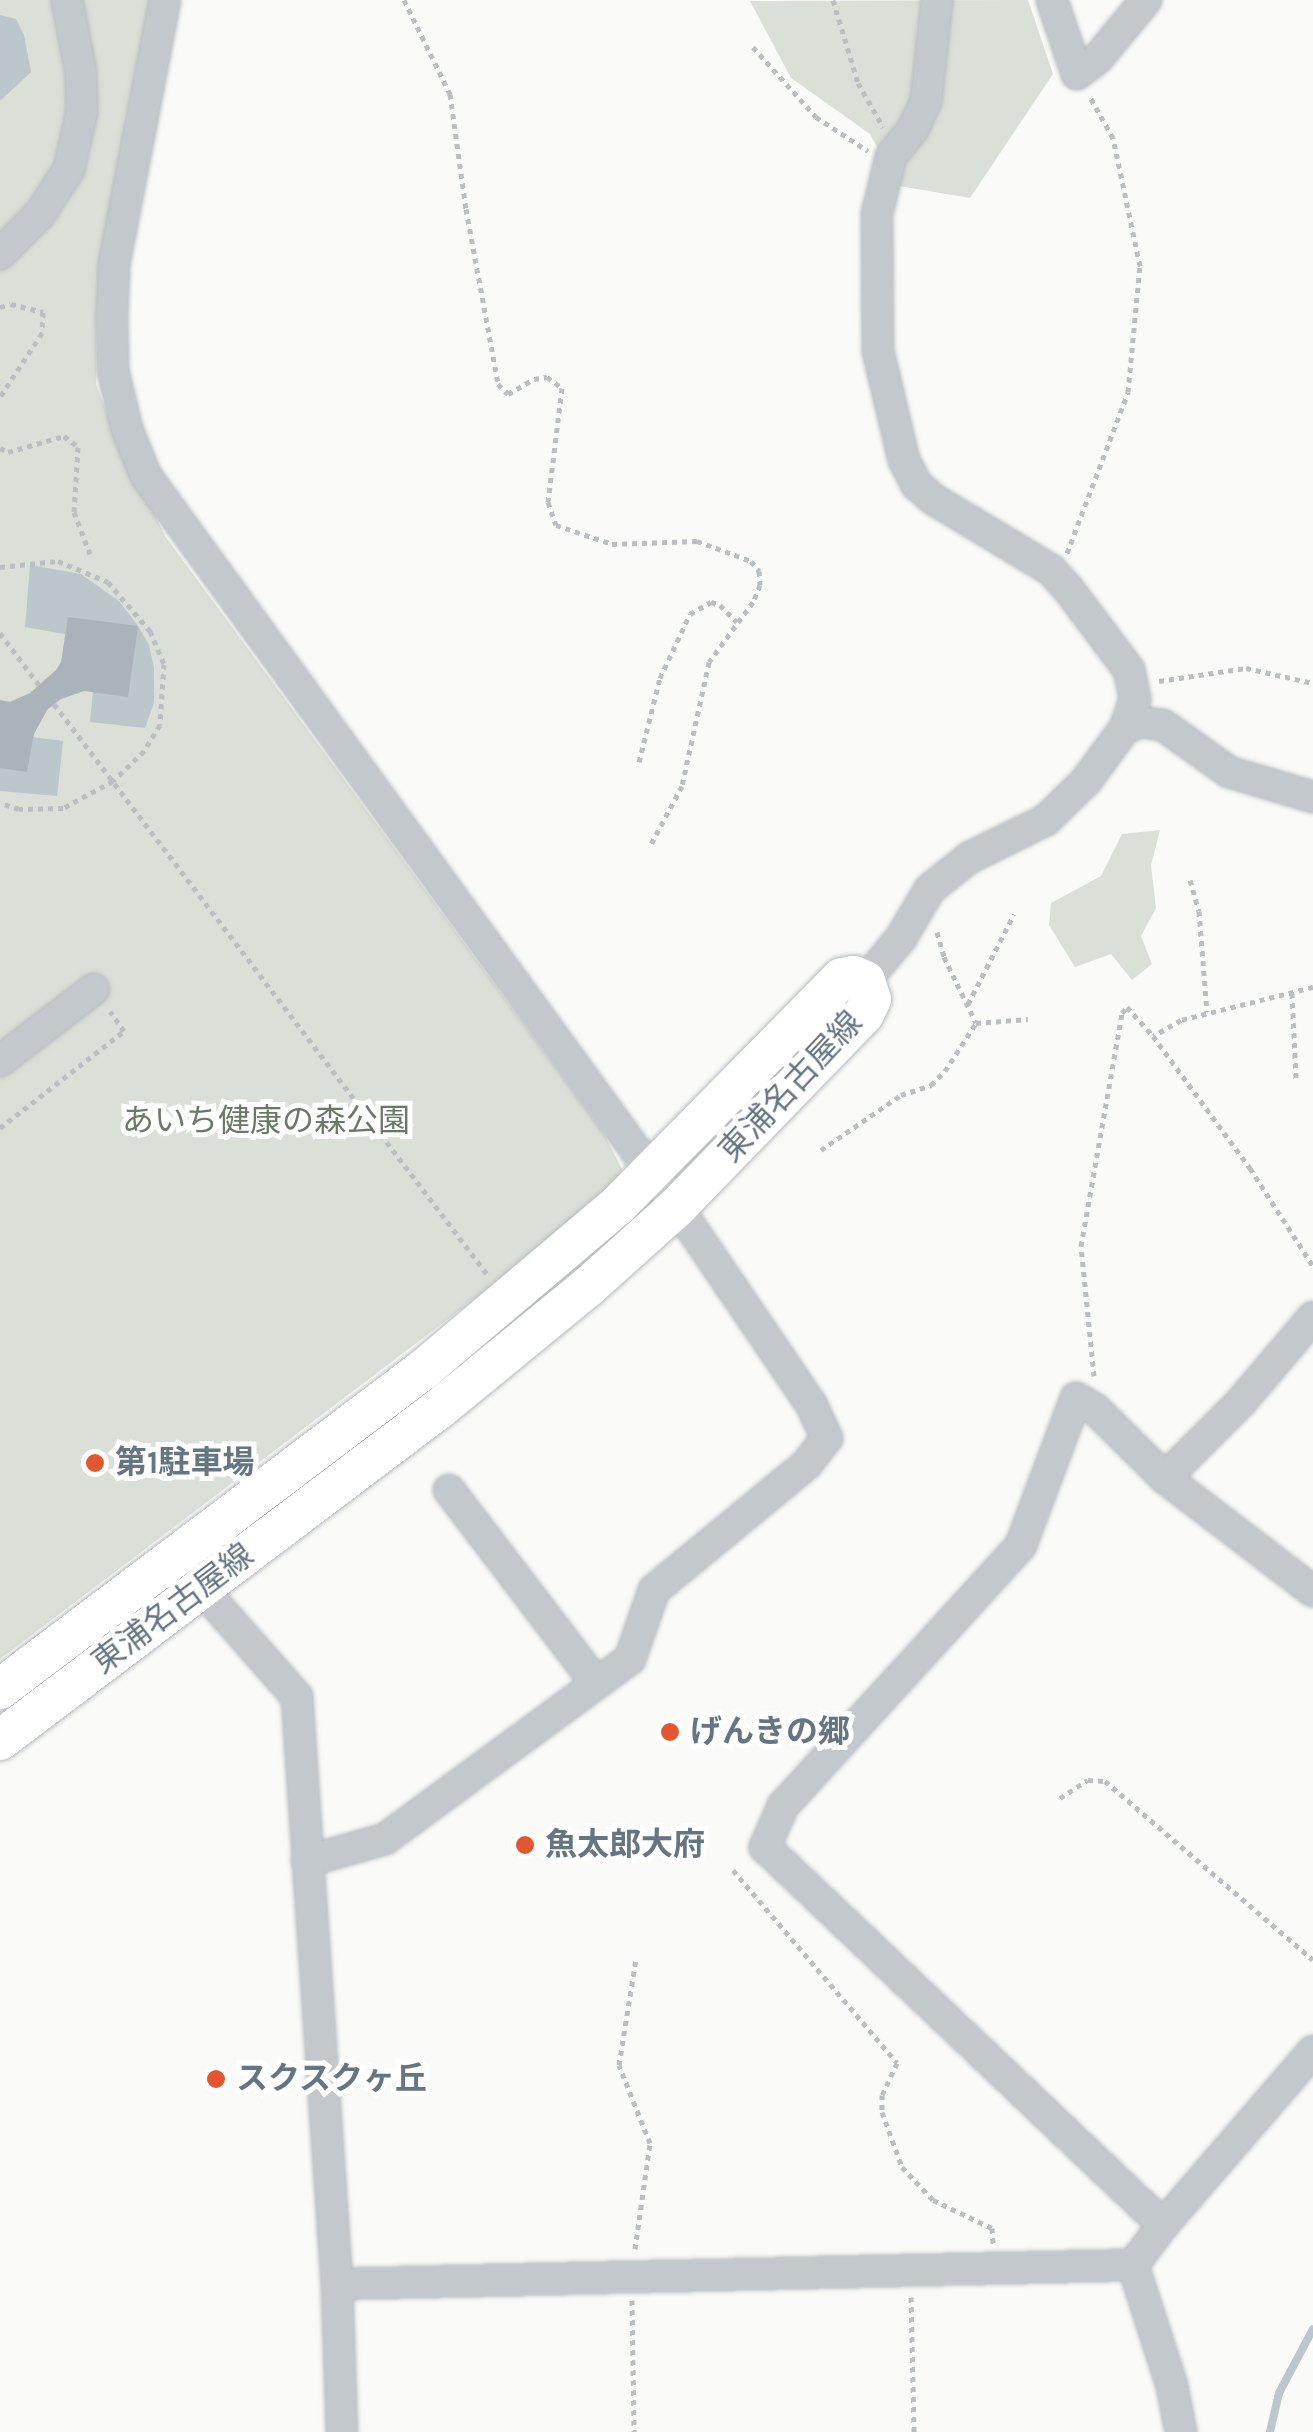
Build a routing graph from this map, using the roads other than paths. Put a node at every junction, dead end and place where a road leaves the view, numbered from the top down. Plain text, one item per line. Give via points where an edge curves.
1 (68, 0) edge
2 (165, 0) edge
3 (937, 0) edge
4 (1052, 0) edge
5 (1146, 0) edge
6 (0, 254) edge
7 (1125, 728) junction
8 (1313, 797) edge
9 (864, 981) junction
10 (94, 989) road end
11 (0, 1061) edge
12 (652, 1172) junction
13 (677, 1207) junction
14 (1313, 1317) edge
15 (1165, 1478) junction
16 (449, 1490) dead end
17 (201, 1588) junction
18 (1313, 1591) edge
19 (596, 1683) junction
20 (0, 1689) edge
21 (0, 1740) edge
22 (307, 1861) junction
23 (1313, 2051) edge
24 (1163, 2225) junction
25 (1133, 2265) junction
26 (337, 2284) junction
27 (342, 2432) edge
28 (1181, 2432) edge

1 - 6 street via 82,111 69,170 40,214
2 - 12 street via 114,265 113,371 140,460 183,531
3 - 7 street via 926,101 891,157 876,214 878,352 904,460 917,485 934,498 1052,570 1118,654 1135,687
4 - 5 street via 1078,74
7 - 8 street via 1163,725 1229,772
7 - 9 street via 1046,820 969,858 930,889
9 - 12 main road, 東浦名古屋線 via 842,978
9 - 13 main road, 東浦名古屋線 via 871,999 864,1014
10 - 11 street
12 - 13 street
12 - 20 main road, 東浦名古屋線 via 424,1369
13 - 17 main road, 東浦名古屋線 via 509,1353
13 - 19 street via 811,1404 826,1438 806,1464 654,1590 630,1659
14 - 15 street via 1242,1402
15 - 18 street
15 - 24 street via 1076,1398 1021,1545 783,1806 764,1847
16 - 19 street
17 - 21 main road, 東浦名古屋線
17 - 22 street via 297,1697
19 - 22 street via 385,1840
22 - 26 street
23 - 24 street
24 - 25 street
25 - 26 street
25 - 28 street
26 - 27 street

